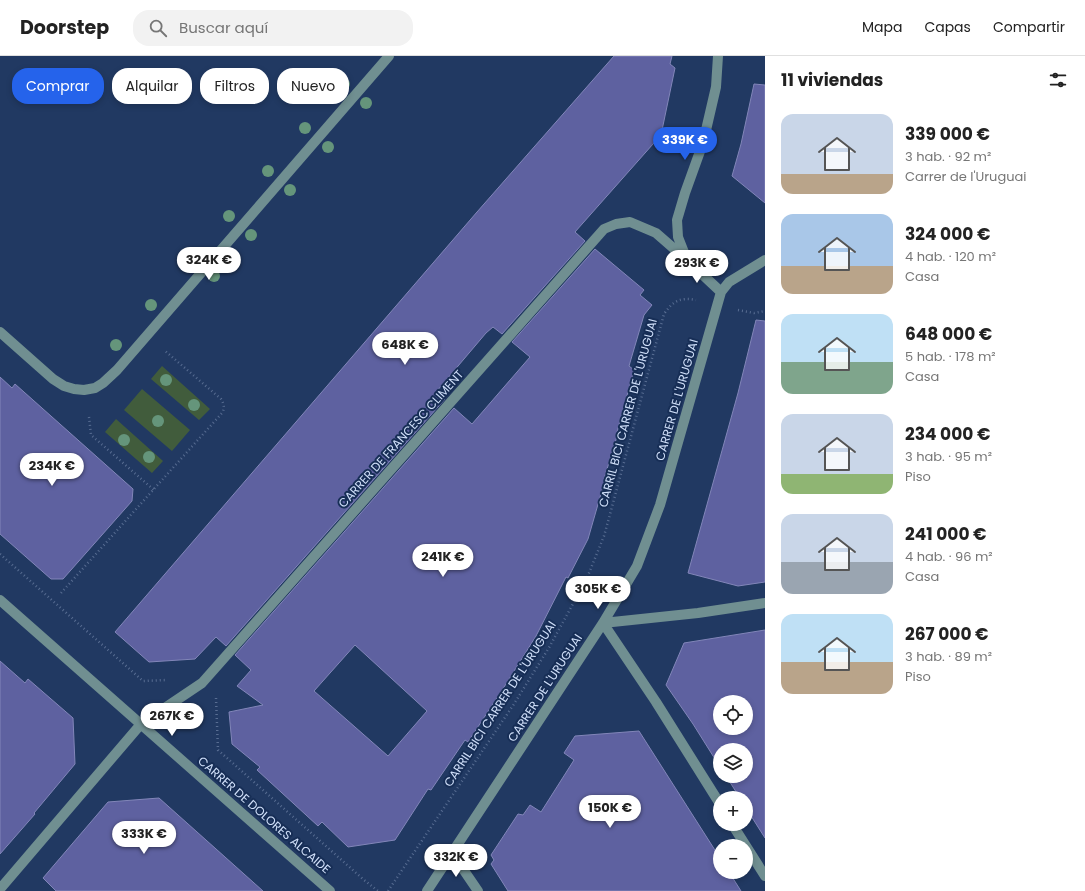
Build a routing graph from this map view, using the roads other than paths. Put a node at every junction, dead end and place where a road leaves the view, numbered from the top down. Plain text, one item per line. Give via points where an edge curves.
1 (389, 56) edge
2 (718, 56) edge
3 (687, 260) junction
4 (765, 260) edge
5 (721, 292) junction
6 (0, 332) edge
7 (0, 600) edge
8 (765, 603) edge
9 (603, 623) junction
10 (141, 724) junction
11 (713, 793) edge
12 (736, 831) edge
13 (452, 853) junction
14 (765, 876) edge
15 (0, 889) edge
16 (330, 891) edge
17 (427, 891) edge
18 (478, 891) edge

1 - 6 street via 103,383 84,390 64,386
2 - 3 street via 716,87 703,143 676,220 678,237
3 - 5 street
3 - 10 street, CARRER DE FRANCESC CLIMENT via 656,233 630,222 604,229 206,680
4 - 5 street via 729,282
5 - 9 street, CARRER DE L'URUGUAI via 660,505 637,566
7 - 10 street, CARRER DE DOLORES ALCAIDE
8 - 9 street via 698,614
9 - 11 street
9 - 13 street, CARRER DE L'URUGUAI
10 - 15 street, CARRER DE FRANCESC CLIMENT
10 - 16 street, CARRER DE DOLORES ALCAIDE
12 - 14 street
13 - 17 street, CARRER DE L'URUGUAI
13 - 18 street

